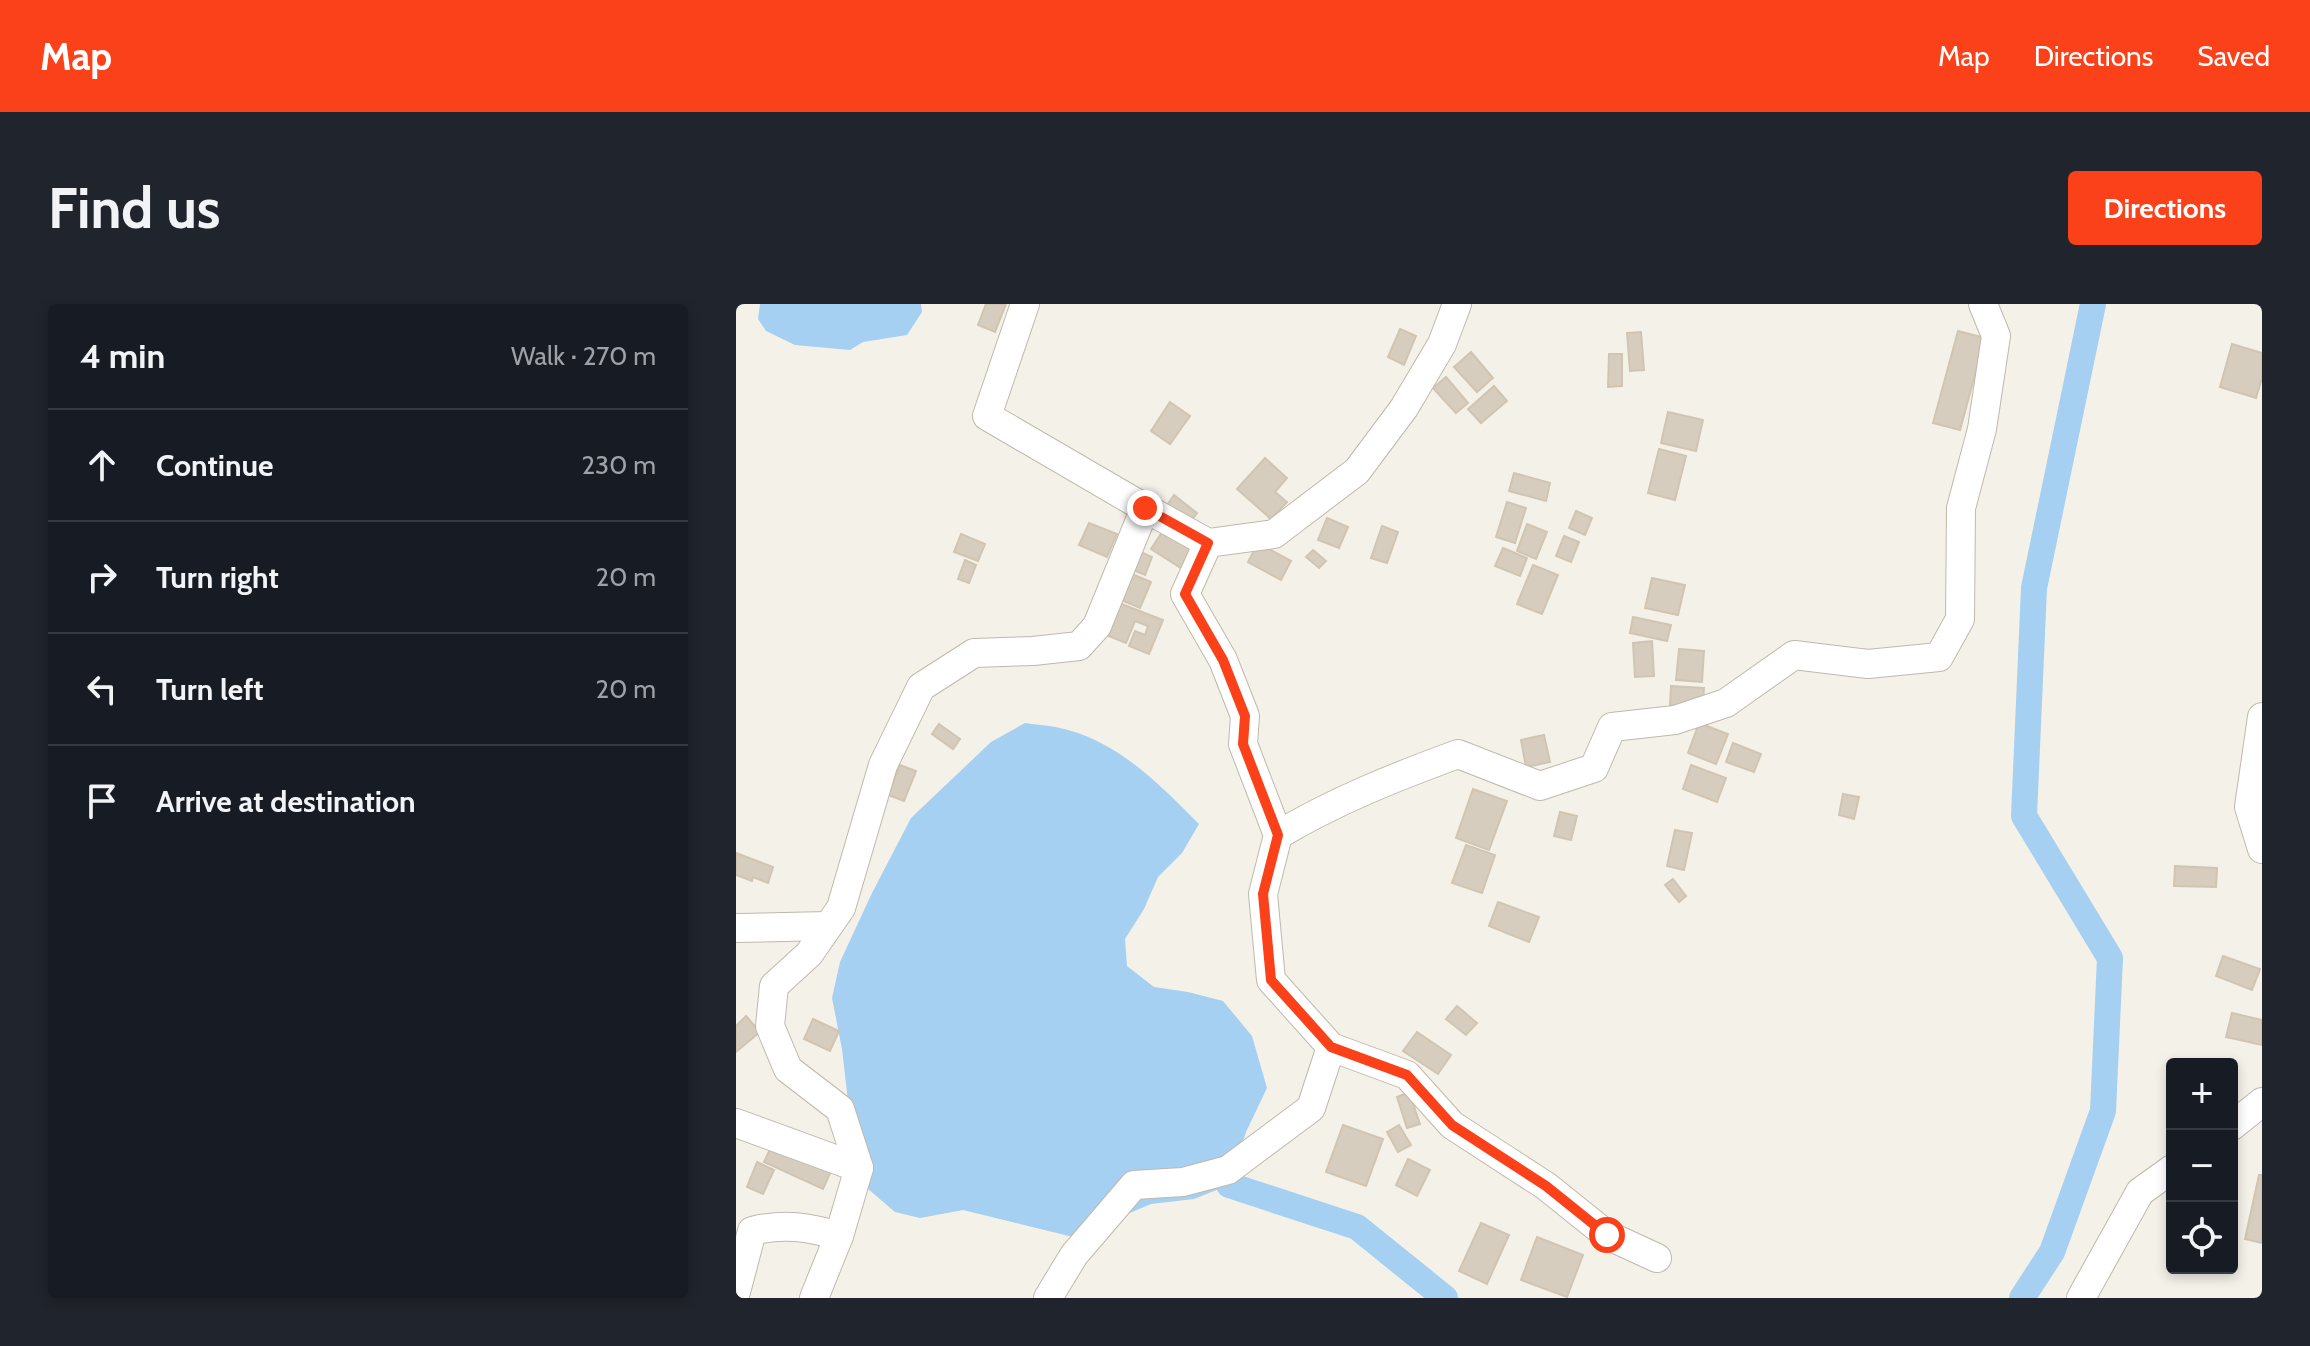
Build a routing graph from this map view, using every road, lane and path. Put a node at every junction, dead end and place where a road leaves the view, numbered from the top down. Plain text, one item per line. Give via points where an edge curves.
1 (1025, 304) edge
2 (1457, 304) edge
3 (1983, 304) edge
4 (1145, 508) junction
5 (1208, 543) junction
6 (2262, 717) edge
7 (1278, 835) junction
8 (2262, 849) edge
9 (828, 926) junction
10 (736, 928) edge
11 (1331, 1047) junction
12 (2262, 1102) edge
13 (2238, 1121) edge
14 (736, 1123) edge
15 (859, 1168) junction
16 (2166, 1173) edge
17 (839, 1236) junction
18 (1657, 1258) dead end
19 (736, 1292) edge
20 (814, 1298) edge
21 (1048, 1298) edge
22 (2081, 1298) edge

1 - 4 street via 987,416
2 - 5 street via 1442,344 1404,408 1357,471 1274,534
3 - 7 street via 1996,336 1982,429 1961,508 1960,619 1939,657 1868,664 1794,655 1726,703 1675,720 1612,727 1594,768 1540,786 1458,754 1385,781
4 - 5 street
4 - 9 street via 1097,626 1079,646 974,653 921,687 883,765 841,908
5 - 7 street via 1185,594 1223,660 1245,716 1243,744
6 - 8 street via 2249,807
7 - 11 street via 1263,894 1271,980
9 - 10 street
9 - 15 street via 809,954 774,986 770,1026 788,1069 840,1109
11 - 18 street via 1407,1075 1452,1125 1546,1186 1607,1235
11 - 21 street via 1311,1108 1228,1170 1183,1182 1134,1185 1074,1255
12 - 13 street
14 - 15 street
15 - 17 street
16 - 22 street via 2140,1192
17 - 19 street via 775,1225 752,1231
17 - 20 street

